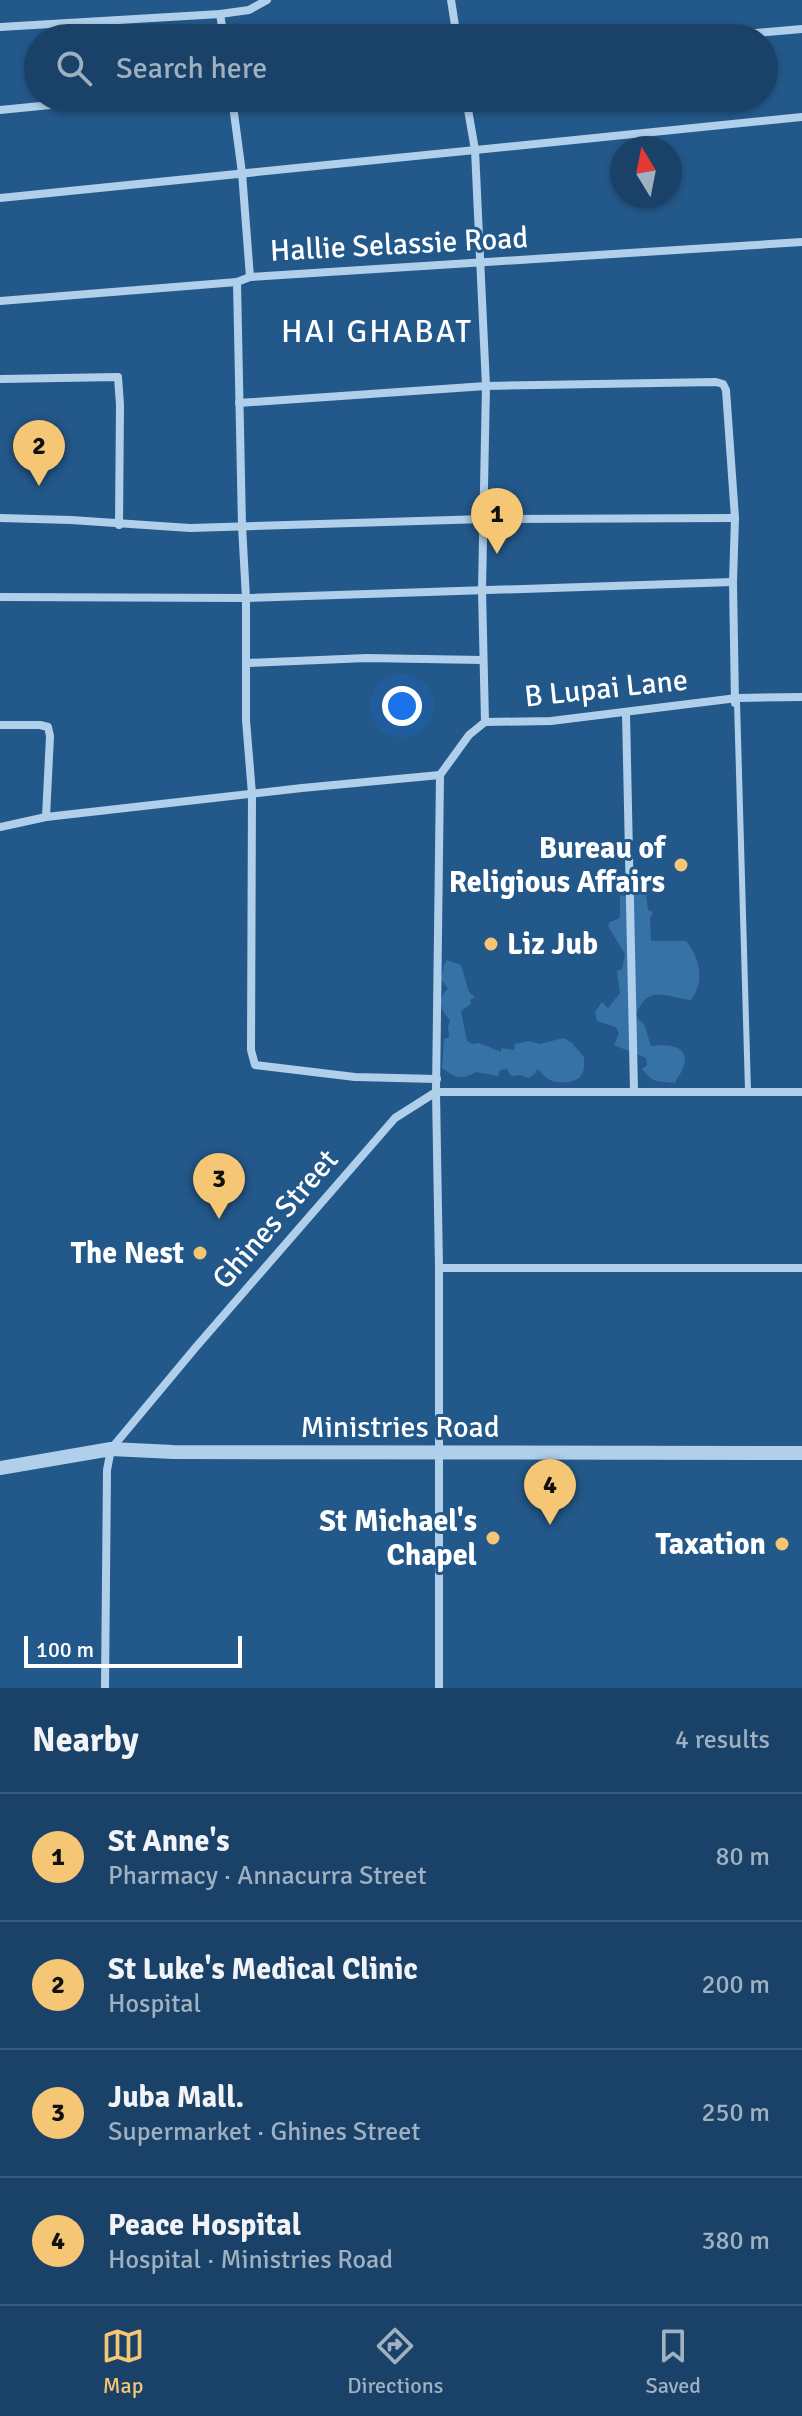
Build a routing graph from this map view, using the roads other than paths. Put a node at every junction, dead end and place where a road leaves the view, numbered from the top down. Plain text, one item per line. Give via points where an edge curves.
1 (267, 0) edge
2 (451, 0) edge
3 (220, 14) junction
4 (51, 24) edge
5 (222, 24) edge
6 (455, 24) edge
7 (24, 26) edge
8 (0, 27) edge
9 (802, 29) edge
10 (778, 31) edge
11 (24, 108) edge
12 (0, 110) edge
13 (234, 112) edge
14 (468, 112) edge
15 (802, 117) edge
16 (475, 150) junction
17 (242, 173) junction
18 (0, 198) edge
19 (802, 242) edge
20 (480, 264) junction
21 (250, 277) junction
22 (237, 282) junction
23 (0, 301) edge
24 (0, 379) edge
25 (486, 386) junction
26 (239, 403) junction
27 (0, 518) edge
28 (735, 518) junction
29 (484, 519) junction
30 (119, 525) junction
31 (242, 526) junction
32 (733, 582) junction
33 (482, 590) junction
34 (0, 597) edge
35 (246, 598) junction
36 (482, 660) junction
37 (247, 663) junction
38 (802, 697) edge
39 (737, 698) junction
40 (626, 713) junction
41 (485, 722) junction
42 (0, 725) edge
43 (440, 775) junction
44 (252, 794) junction
45 (46, 817) junction
46 (0, 827) edge
47 (437, 1079) junction
48 (634, 1091) junction
49 (748, 1091) junction
50 (436, 1092) junction
51 (802, 1092) edge
52 (439, 1268) junction
53 (802, 1268) edge
54 (111, 1449) junction
55 (802, 1453) edge
56 (439, 1454) junction
57 (0, 1468) edge
58 (105, 1688) edge
59 (439, 1688) edge

1 - 3 street via 249,10
2 - 6 street
3 - 4 street
3 - 5 street
7 - 8 street
9 - 10 street
11 - 12 street
13 - 17 street
14 - 16 street
15 - 16 street
16 - 17 street
16 - 20 street
17 - 18 street
17 - 21 street
19 - 20 street, Hallie Selassie Road
20 - 21 street, Hallie Selassie Road
20 - 25 street
21 - 22 street, Hallie Selassie Road
22 - 23 street, Hallie Selassie Road
22 - 26 street
24 - 30 street via 118,377
25 - 26 street
25 - 28 street via 723,384
25 - 29 street
26 - 31 street
27 - 30 street
28 - 29 street
28 - 32 street
29 - 31 street
29 - 33 street
30 - 31 street
31 - 35 street
32 - 33 street
32 - 39 street via 735,703
33 - 35 street
33 - 36 street
34 - 35 street
35 - 37 street
36 - 37 street
36 - 41 street
37 - 44 street
38 - 39 street, B Lupai Lane
39 - 40 street, B Lupai Lane
39 - 49 lane
40 - 41 street, B Lupai Lane
40 - 48 street
41 - 43 street, B Lupai Lane
42 - 45 street via 48,727
43 - 44 street
43 - 47 street
44 - 45 street
44 - 47 street via 249,1040 255,1065 355,1077
45 - 46 street
47 - 50 street
48 - 49 street
48 - 50 street
49 - 51 street
50 - 52 street
50 - 54 street, Ghines Street via 395,1118
52 - 53 street
52 - 56 street
54 - 56 street, Ministries Road
54 - 57 street, Ministries Road
54 - 58 street
55 - 56 street, Ministries Road
56 - 59 street

